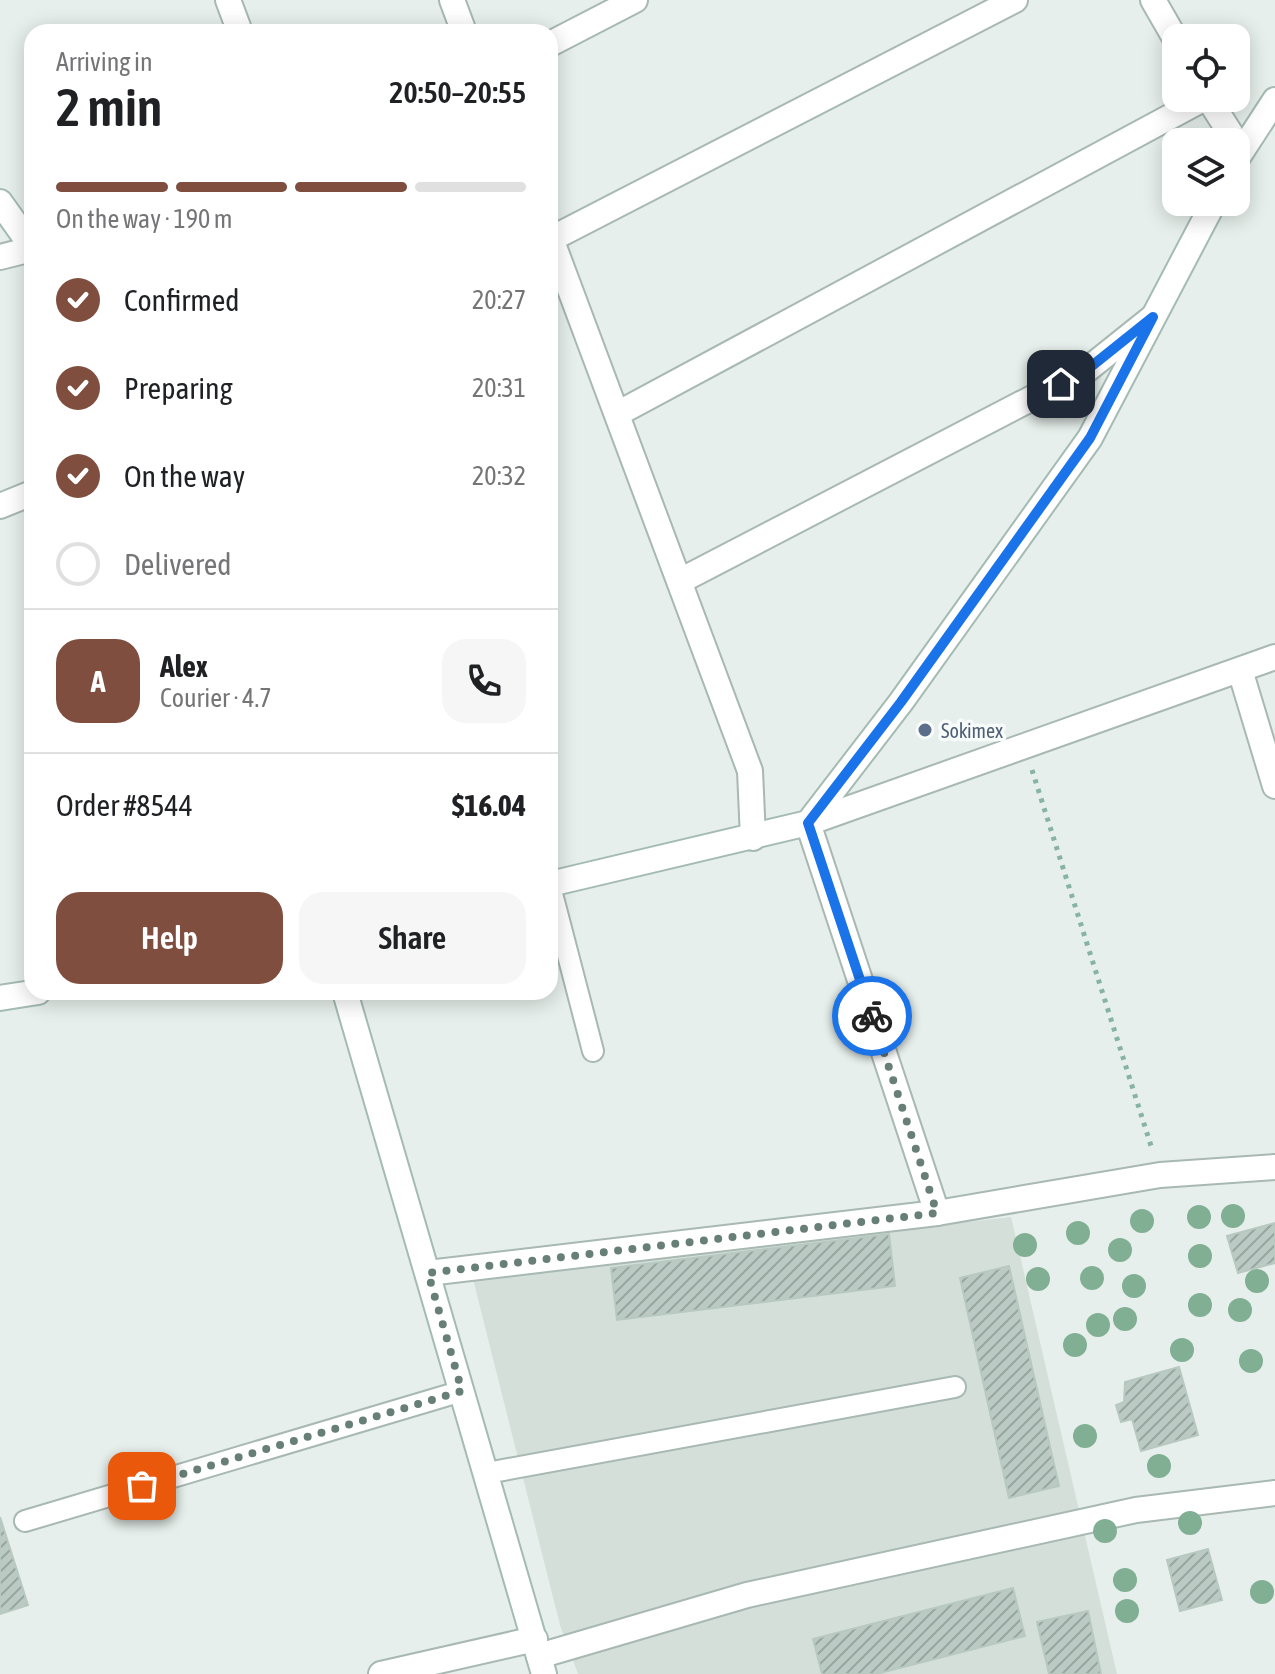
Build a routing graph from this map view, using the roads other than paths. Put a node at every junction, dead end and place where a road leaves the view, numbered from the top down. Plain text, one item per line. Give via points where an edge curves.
1 (228, 0) edge
2 (452, 0) edge
3 (635, 0) edge
4 (1015, 0) edge
5 (1153, 0) edge
6 (237, 24) edge
7 (461, 24) edge
8 (1167, 24) edge
9 (558, 40) edge
10 (1275, 100) edge
11 (1181, 112) edge
12 (1268, 124) edge
13 (1250, 143) edge
14 (0, 202) edge
15 (1207, 216) edge
16 (558, 234) edge
17 (24, 236) edge
18 (24, 250) edge
19 (0, 257) edge
20 (558, 257) edge
21 (1153, 317) junction
22 (617, 414) junction
23 (24, 496) edge
24 (0, 506) edge
25 (680, 581) junction
26 (1275, 657) edge
27 (1240, 670) junction
28 (1275, 786) edge
29 (808, 823) junction
30 (753, 838) junction
31 (558, 883) edge
32 (558, 916) edge
33 (24, 994) edge
34 (0, 998) edge
35 (347, 1000) edge
36 (593, 1051) dead end
37 (1275, 1167) edge
38 (937, 1213) junction
39 (428, 1273) junction
40 (955, 1387) dead end
41 (462, 1391) junction
42 (487, 1473) junction
43 (1275, 1493) edge
44 (25, 1521) dead end
45 (539, 1656) edge
46 (381, 1674) edge

1 - 6 street
2 - 7 street
3 - 9 street
4 - 16 street
5 - 8 street
10 - 12 street
11 - 22 street
12 - 13 street
14 - 17 street
15 - 21 street
18 - 19 street
20 - 22 street
21 - 25 street via 1088,369
21 - 29 street via 1090,438
22 - 25 street
23 - 24 street
25 - 30 street via 750,771
26 - 27 street
27 - 28 street
27 - 29 street
29 - 30 street
29 - 38 street
30 - 31 street
32 - 36 lane
33 - 34 street
35 - 39 street
37 - 38 street via 1160,1175
38 - 39 street
39 - 41 street
40 - 42 lane
41 - 42 street
41 - 44 lane
42 - 45 street
43 - 45 street via 1136,1510 747,1595
45 - 46 street

